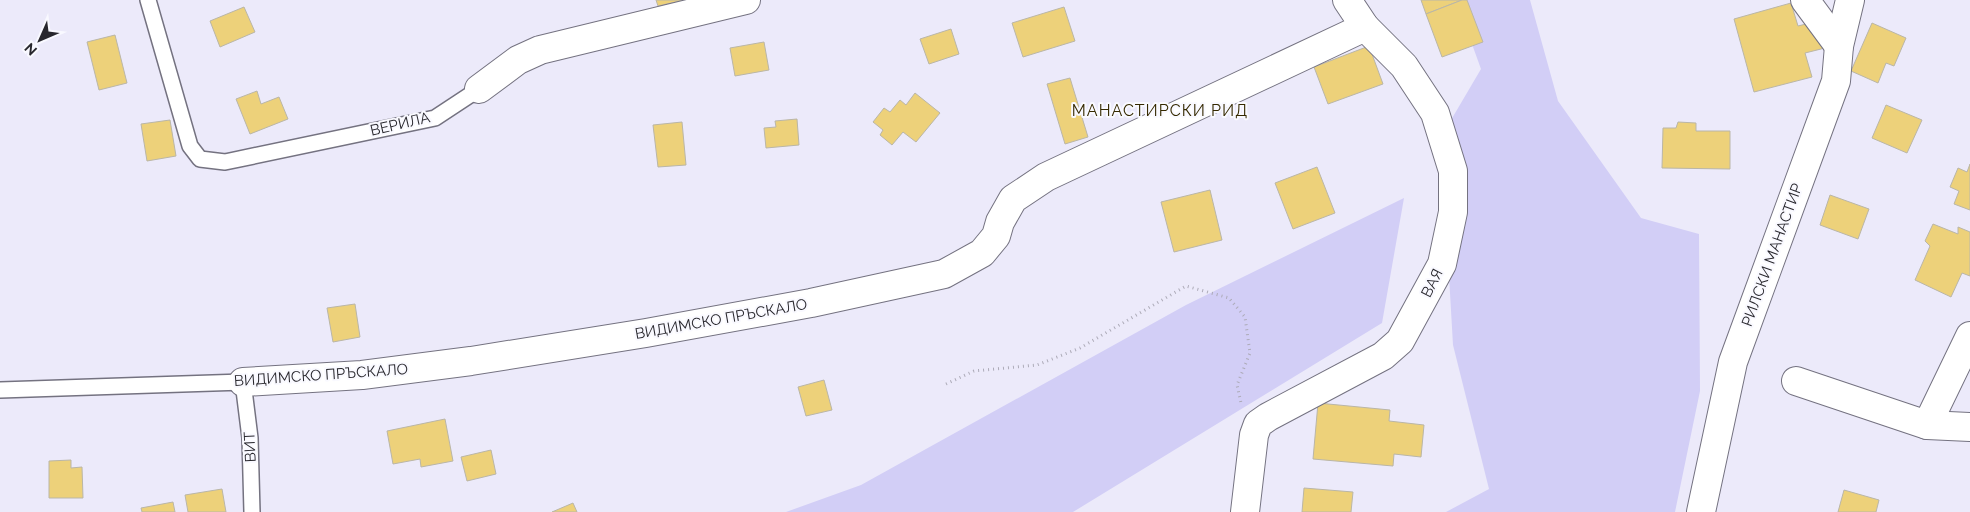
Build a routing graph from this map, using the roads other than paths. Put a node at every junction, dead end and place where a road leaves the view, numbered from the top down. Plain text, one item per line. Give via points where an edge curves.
1 (148, 0) edge
2 (746, 0) edge
3 (1347, 0) edge
4 (1805, 0) edge
5 (1850, 0) edge
6 (1365, 27) junction
7 (1839, 46) junction
8 (479, 89) joint
9 (1970, 336) edge
10 (1796, 381) dead end
11 (243, 382) junction
12 (0, 390) edge
13 (1927, 426) junction
14 (1970, 427) edge
15 (252, 512) edge
16 (1245, 512) edge
17 (1701, 512) edge

1 - 8 lane, ВЕРИЛА via 190,146 200,159 225,162 435,118
2 - 8 street, ВЕРИЛА via 540,50 518,60
3 - 6 street, ВАЯ
4 - 7 street
5 - 7 street, РИЛСКИ МАНАСТИР
6 - 11 street, ВИДИМСКО ПРЪСКАЛО via 1046,177 1013,199 996,236 982,253 944,274 811,303 471,361 362,375
6 - 16 street, ВАЯ via 1404,66 1435,112 1453,171 1452,212 1442,264 1410,325 1389,351 1258,424
7 - 17 street, РИЛСКИ МАНАСТИР via 1836,81 1733,362
9 - 13 street
10 - 13 street
11 - 12 lane, ВИДИМСКО ПРЪСКАЛО
11 - 15 lane, ВИТ via 250,438
13 - 14 street

